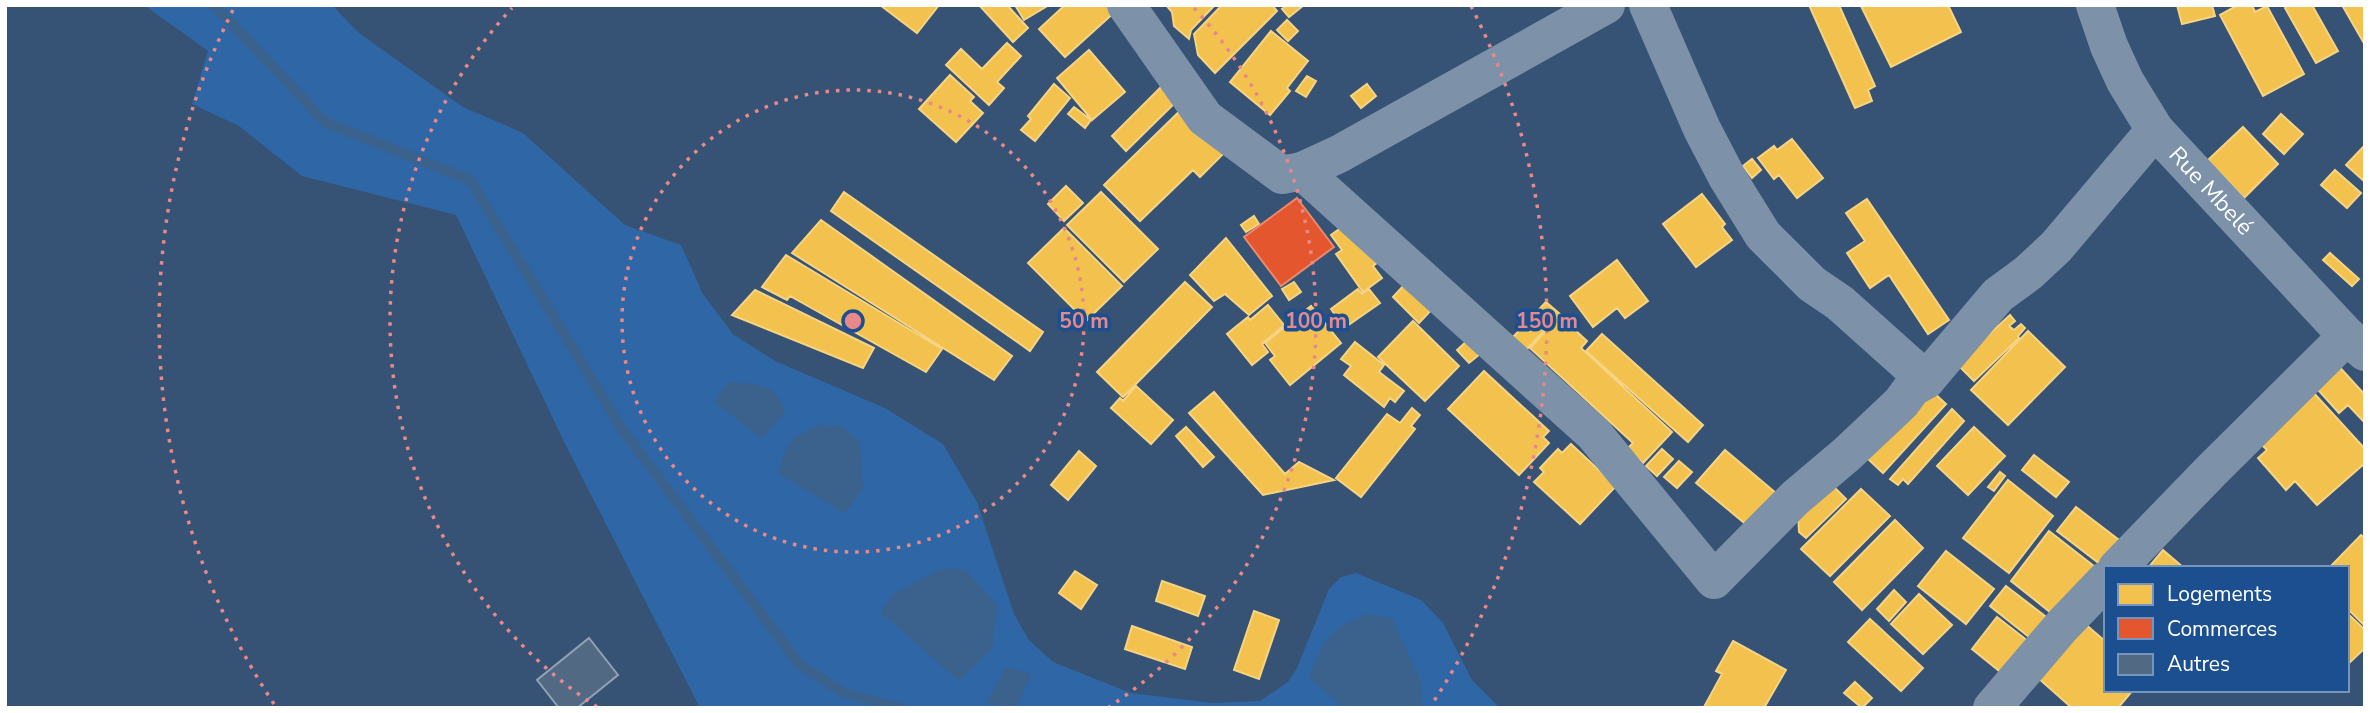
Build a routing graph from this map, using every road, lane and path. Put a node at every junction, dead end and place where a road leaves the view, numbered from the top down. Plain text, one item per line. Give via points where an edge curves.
1 (1126, 5) edge
2 (1606, 5) edge
3 (1648, 5) edge
4 (2095, 5) edge
5 (2155, 130) junction
6 (1302, 171) junction
7 (2356, 344) edge
8 (1926, 380) junction
9 (2120, 566) edge
10 (2104, 582) edge
11 (1992, 708) edge

1 - 6 street via 1205,118 1282,174
2 - 6 street
3 - 8 street via 1702,129 1763,235 1811,284 1840,303
4 - 5 street, Rue Mbelé via 2125,81
5 - 7 street, Rue Mbelé
5 - 8 street via 2056,247 1998,295
6 - 8 street via 1594,434 1714,580 1795,498
7 - 9 street via 2211,471
10 - 11 street

